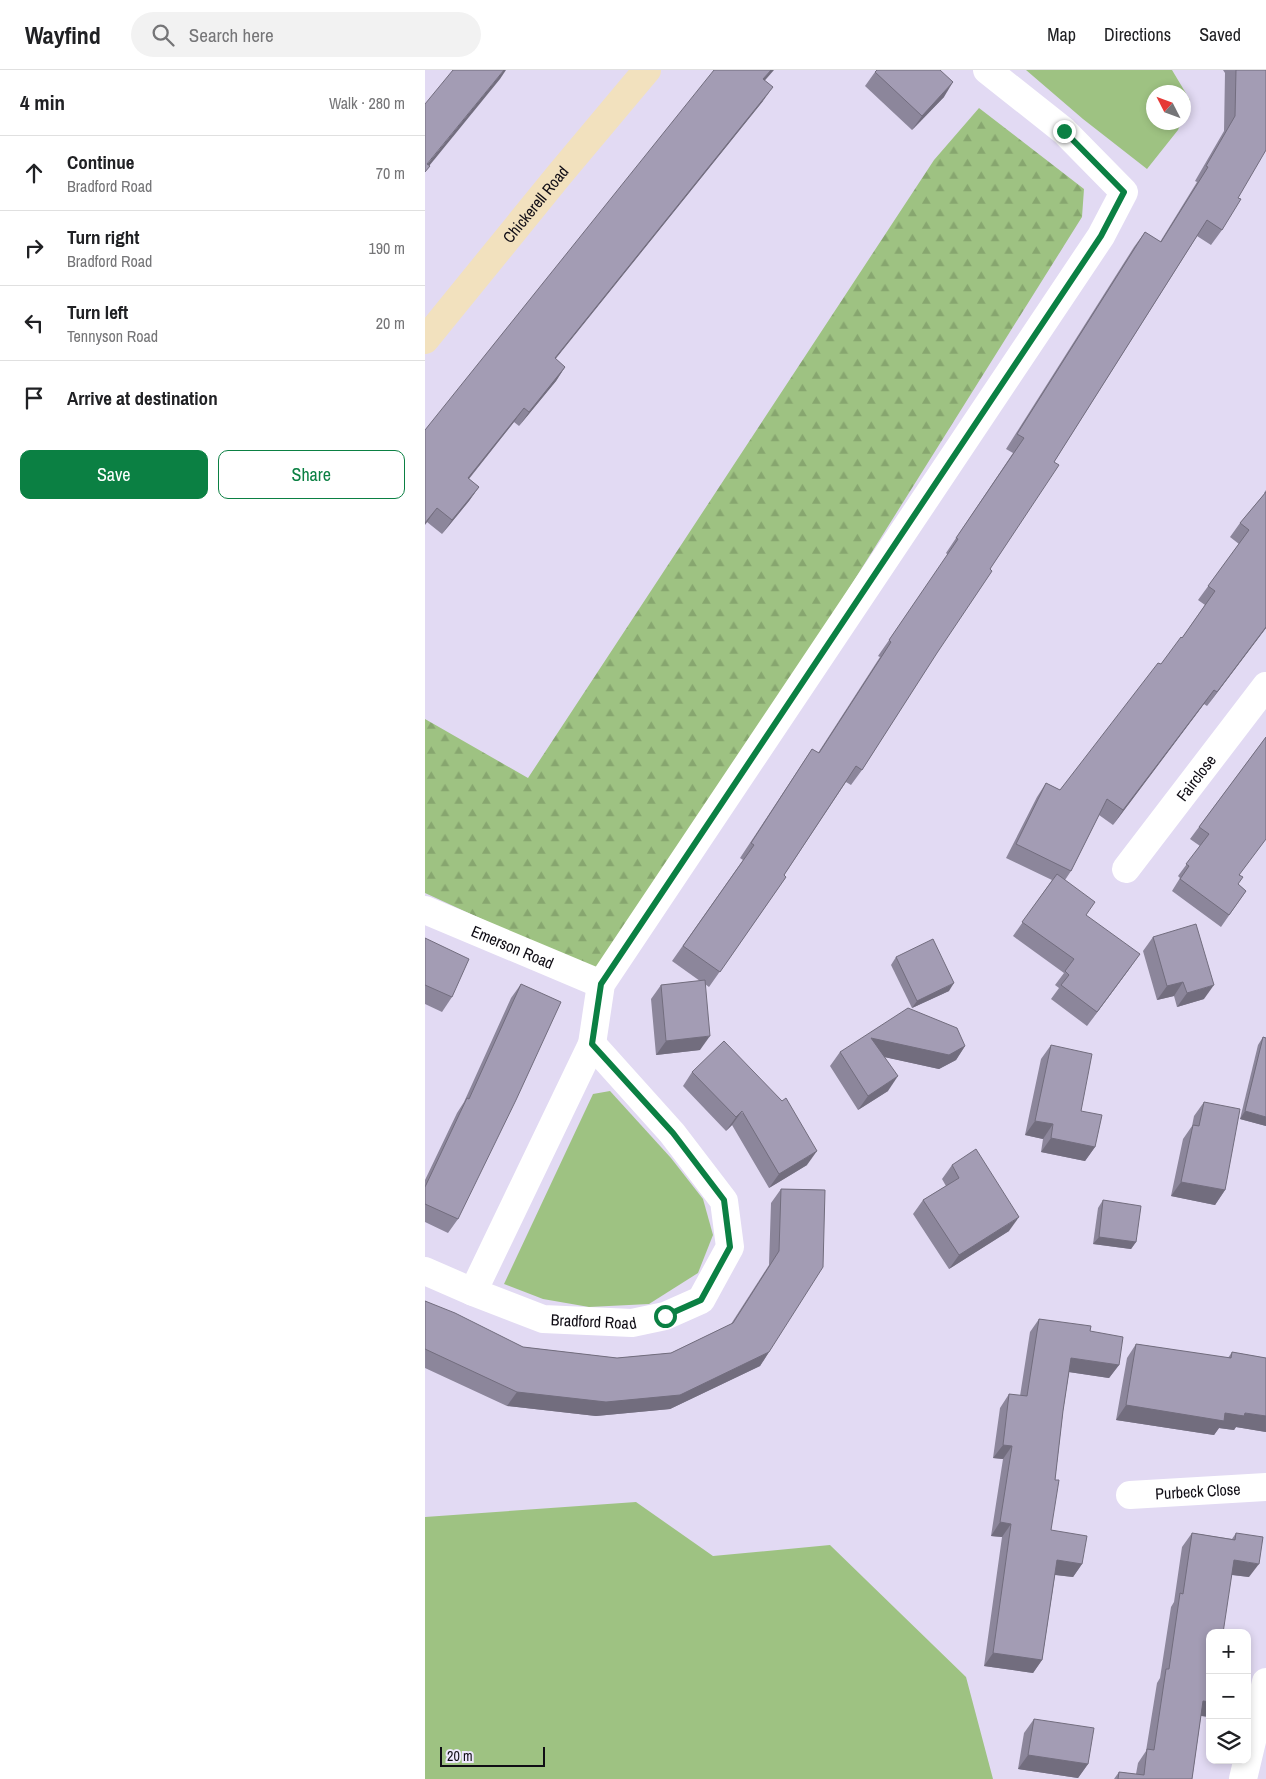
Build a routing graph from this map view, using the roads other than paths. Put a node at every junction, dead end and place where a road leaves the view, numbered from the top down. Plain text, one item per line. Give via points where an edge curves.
1 (647, 70) edge
2 (987, 70) edge
3 (425, 340) edge
4 (1266, 686) edge
5 (1126, 869) dead end
6 (425, 910) edge
7 (601, 984) junction
8 (592, 1044) junction
9 (425, 1271) edge
10 (473, 1292) junction
11 (1266, 1488) edge
12 (1130, 1494) dead end
13 (1266, 1682) edge
14 (1259, 1741) edge
15 (1243, 1779) edge

1 - 3 main road, Chickerell Road
2 - 7 street via 1064,131 1124,192 1101,236
4 - 5 street, Fairclose
6 - 7 street, Emerson Road
7 - 8 street
8 - 10 street
8 - 10 street, Bradford Road via 673,1133 724,1200 730,1247 701,1300 665,1316 632,1323 543,1320
9 - 10 street, Bradford Road
11 - 12 street, Purbeck Close
13 - 14 street
14 - 15 street

